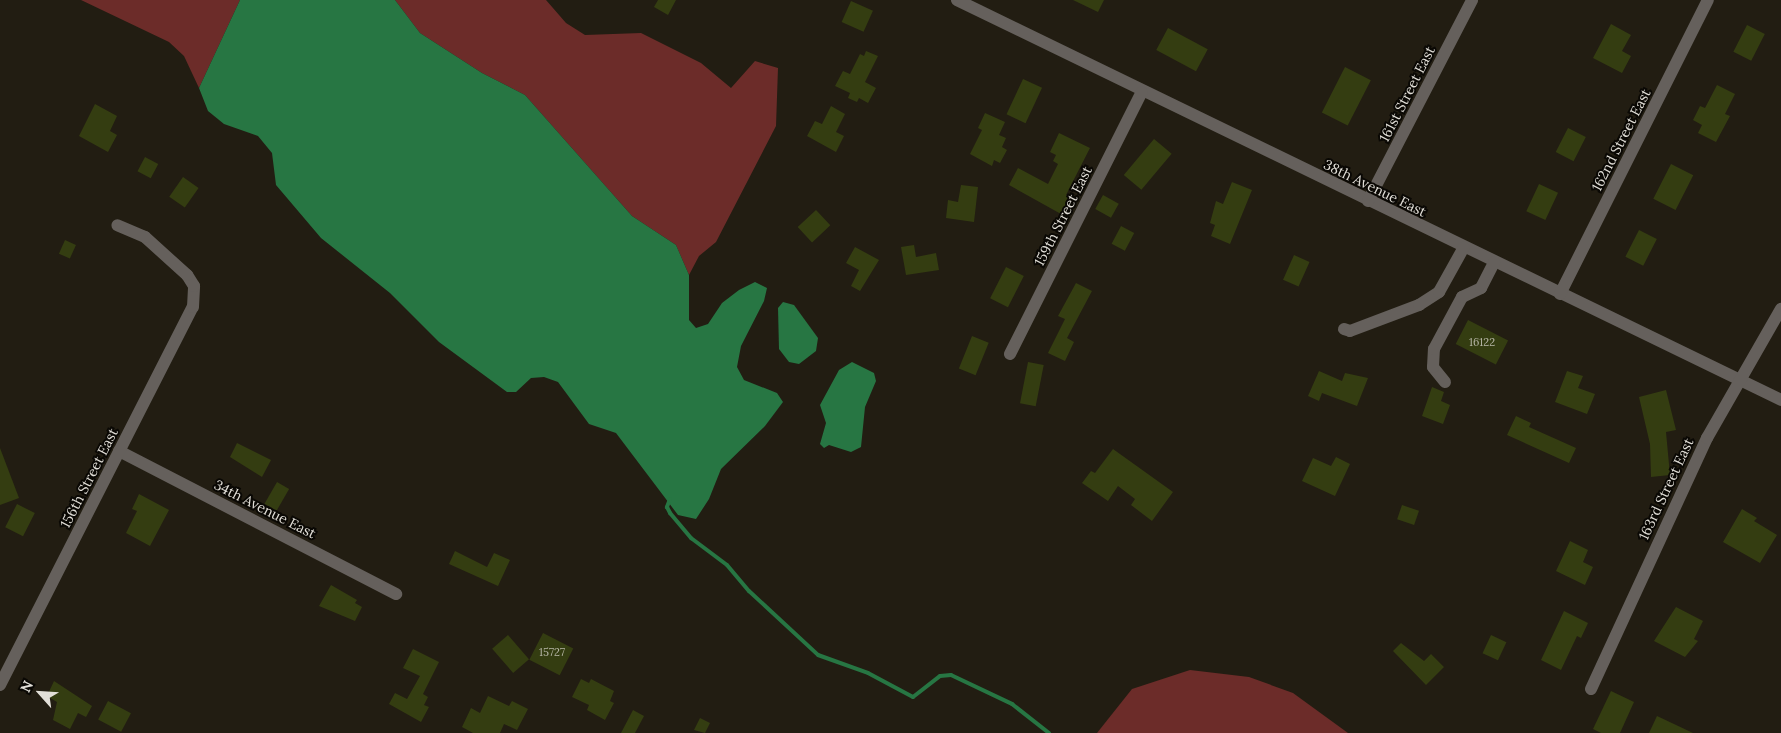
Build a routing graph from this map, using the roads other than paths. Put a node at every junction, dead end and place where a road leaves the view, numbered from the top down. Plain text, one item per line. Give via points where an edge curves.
1 (958, 0) edge
2 (1472, 0) edge
3 (1708, 0) edge
4 (1142, 92) junction
5 (1368, 201) junction
6 (117, 224) dead end
7 (1464, 247) junction
8 (1494, 262) junction
9 (1560, 294) junction
10 (1781, 309) edge
11 (1344, 329) dead end
12 (1010, 354) dead end
13 (1739, 381) junction
14 (1445, 382) dead end
15 (1781, 400) edge
16 (119, 451) junction
17 (396, 594) dead end
18 (0, 685) edge
19 (1591, 689) dead end

1 - 4 street, 38th Avenue East
2 - 5 street, 161st Street East
3 - 9 street, 162nd Street East
4 - 5 street, 38th Avenue East
4 - 12 street, 159th Street East
5 - 7 street, 38th Avenue East
6 - 16 street, 156th Street East via 145,237 167,254 193,283 193,306
7 - 8 street, 38th Avenue East
7 - 11 street via 1439,292 1419,305 1350,331
8 - 9 street, 38th Avenue East
8 - 14 street via 1481,288 1462,297 1434,349 1433,367
9 - 13 street, 38th Avenue East
10 - 13 street, 163rd Street East
13 - 15 street, 38th Avenue East
13 - 19 street, 163rd Street East via 1707,438
16 - 17 street, 34th Avenue East
16 - 18 street, 156th Street East

